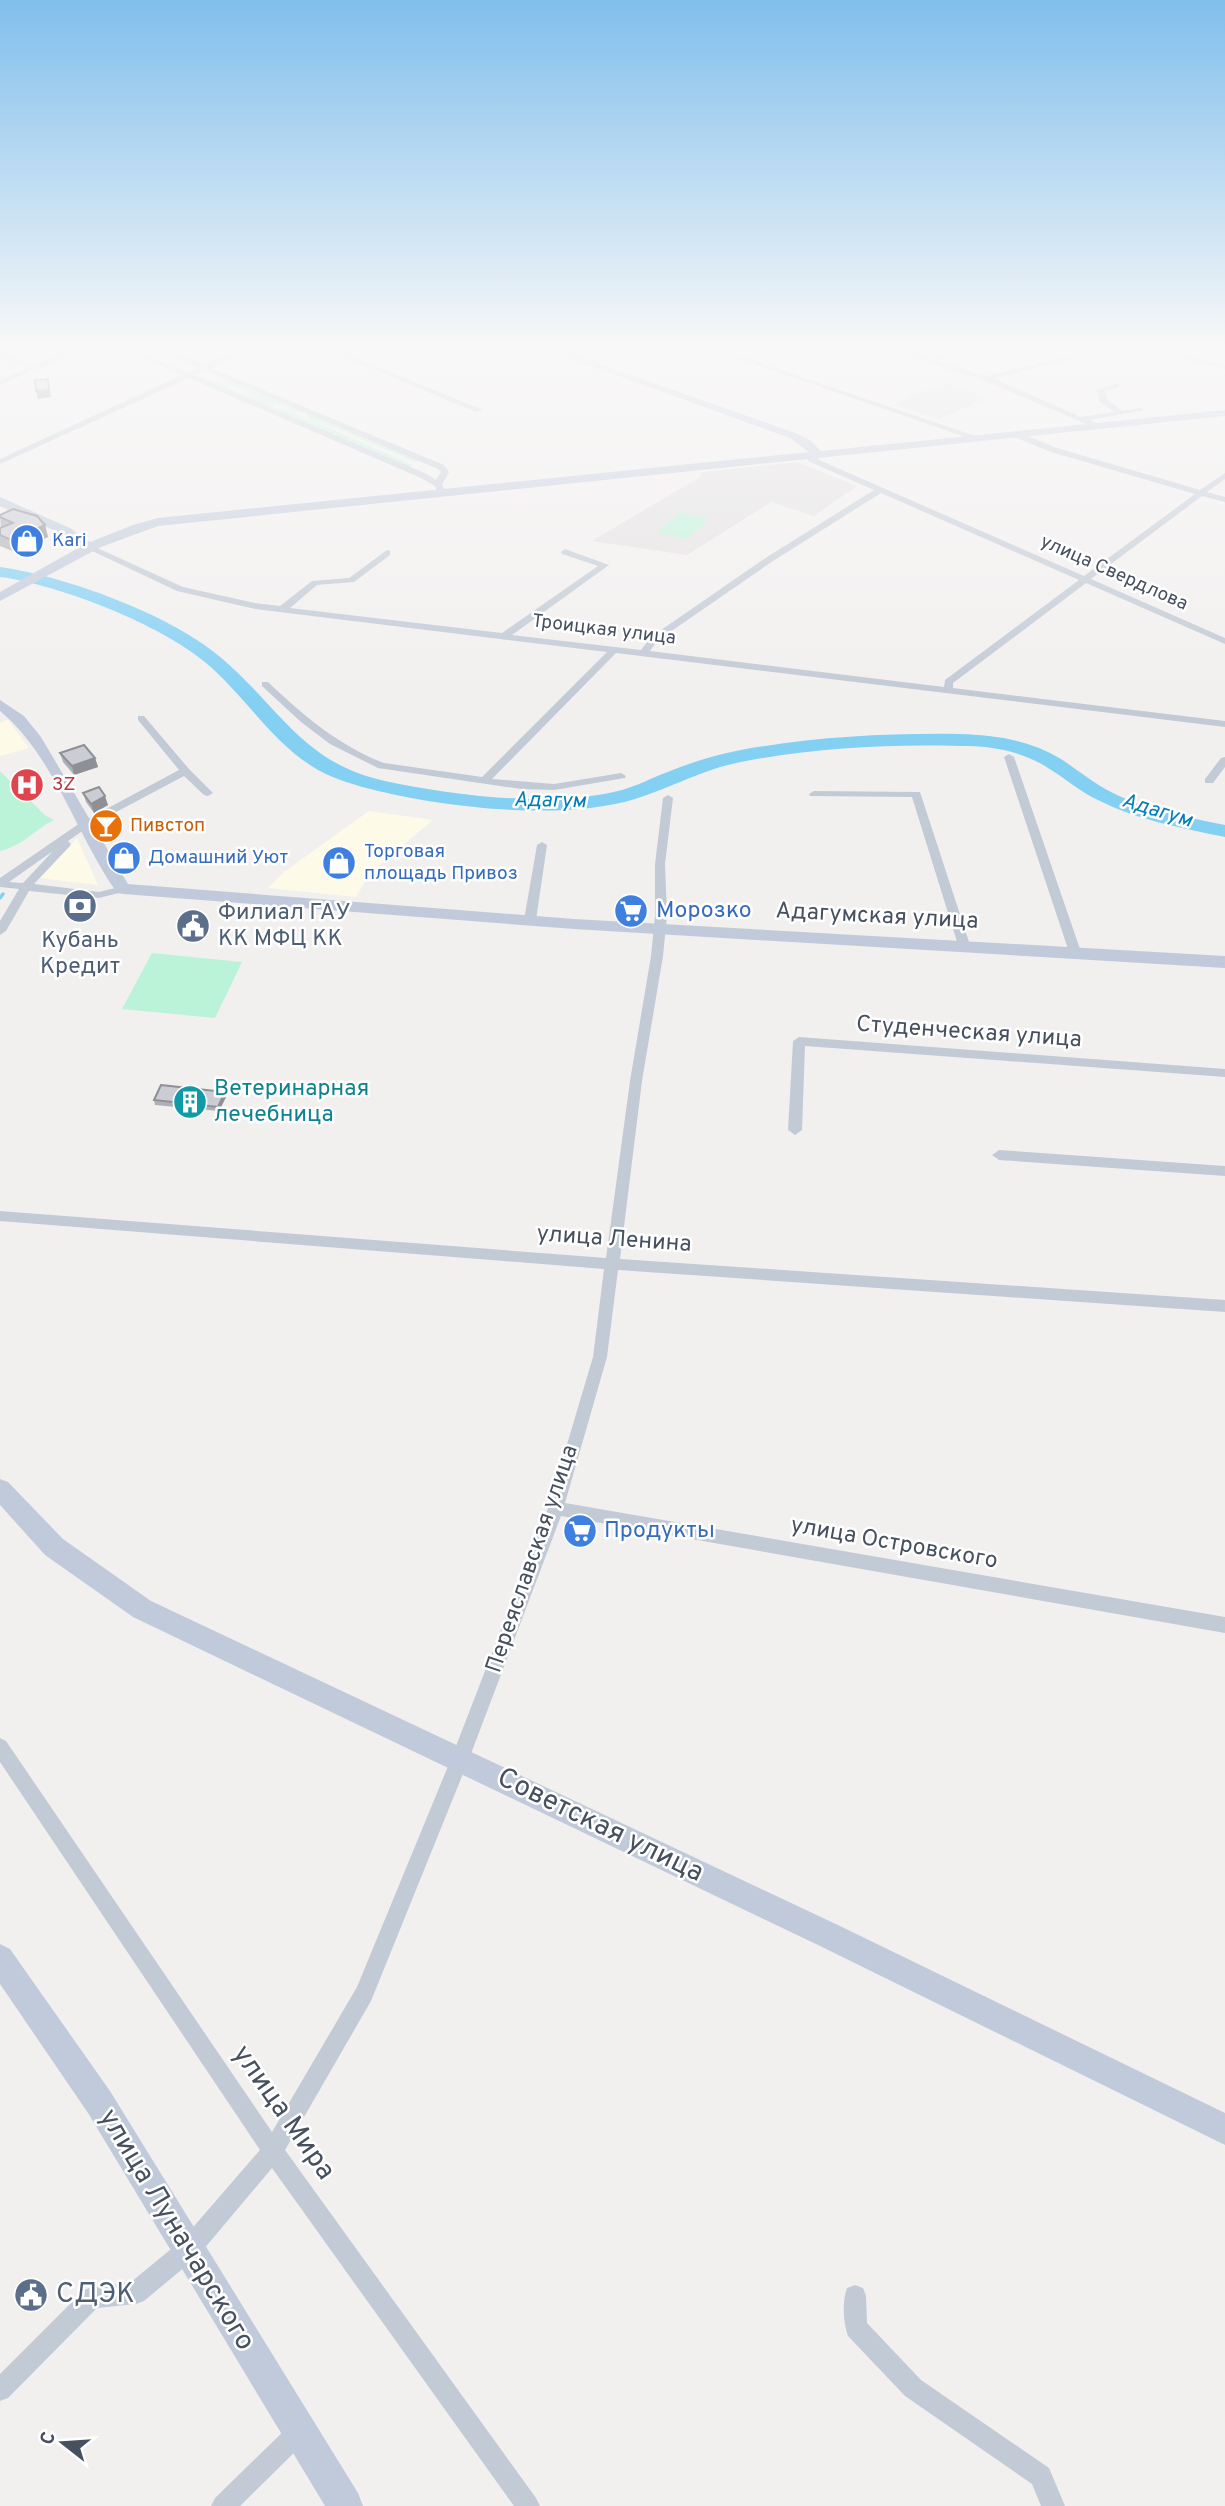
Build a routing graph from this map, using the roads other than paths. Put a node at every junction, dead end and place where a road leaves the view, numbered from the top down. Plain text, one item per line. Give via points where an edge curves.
1 (393, 463) edge
2 (431, 463) edge
3 (727, 463) edge
4 (820, 463) edge
5 (1098, 463) edge
6 (1225, 475) edge
7 (439, 488) junction
8 (881, 489) junction
9 (1201, 493) junction
10 (1225, 500) edge
11 (0, 501) edge
12 (90, 548) junction
13 (565, 552) dead end
14 (387, 553) dead end
15 (1086, 579) junction
16 (0, 597) edge
17 (281, 610) junction
18 (503, 637) junction
19 (1225, 640) edge
20 (613, 651) junction
21 (643, 654) junction
22 (265, 684) dead end
23 (949, 691) junction
24 (0, 704) edge
25 (141, 719) dead end
26 (1225, 724) edge
27 (1009, 757) dead end
28 (1225, 760) edge
29 (185, 771) junction
30 (621, 776) dead end
31 (485, 780) junction
32 (1209, 781) dead end
33 (208, 793) dead end
34 (814, 794) dead end
35 (668, 798) dead end
36 (84, 825) junction
37 (542, 845) dead end
38 (0, 883) edge
39 (27, 886) junction
40 (123, 889) junction
41 (530, 920) junction
42 (659, 929) junction
43 (0, 931) edge
44 (964, 945) junction
45 (1075, 952) junction
46 (1225, 962) edge
47 (1225, 1073) edge
48 (795, 1130) dead end
49 (999, 1155) dead end
50 (1225, 1171) edge
51 (0, 1216) edge
52 (611, 1264) junction
53 (1225, 1306) edge
54 (0, 1489) edge
55 (556, 1508) junction
56 (1225, 1625) edge
57 (0, 1746) edge
58 (460, 1759) junction
59 (0, 1959) edge
60 (1225, 2129) edge
61 (273, 2151) junction
62 (190, 2248) junction
63 (855, 2296) dead end
64 (0, 2390) edge
65 (298, 2433) junction
66 (223, 2506) edge
67 (345, 2506) edge
68 (528, 2506) edge
69 (1053, 2506) edge

1 - 7 street
2 - 7 street via 444,472
3 - 7 main road
4 - 8 street, улица Свердлова
5 - 9 street
6 - 9 street
7 - 12 main road via 158,522
8 - 15 street, улица Свердлова
8 - 21 street via 654,639
9 - 10 street
9 - 15 street
11 - 12 main road, Троицкая улица via 66,531
12 - 16 main road
12 - 17 street, Троицкая улица via 193,593
13 - 18 street via 605,565
14 - 17 street via 348,581 315,583
15 - 19 street, улица Свердлова
15 - 23 street via 948,682
17 - 18 street, Троицкая улица
18 - 20 street, Троицкая улица
20 - 21 street, Троицкая улица
20 - 31 street
21 - 23 street, Троицкая улица
22 - 31 street via 316,731 373,763
23 - 26 street, Троицкая улица
24 - 36 main road via 23,723
25 - 29 street
27 - 45 street
28 - 32 street
29 - 33 street
29 - 36 street
30 - 31 street via 554,787
34 - 44 street via 916,794
35 - 42 street, Переяславская улица
36 - 38 street
36 - 39 street
36 - 40 main road
37 - 41 street
38 - 39 street
39 - 40 street via 99,895
39 - 43 street
40 - 41 main road, Адагумская улица
41 - 42 main road, Адагумская улица
42 - 44 main road, Адагумская улица
42 - 52 street, Переяславская улица
44 - 45 main road, Адагумская улица
45 - 46 main road, Адагумская улица
47 - 48 street, Студенческая улица via 799,1041
49 - 50 street
51 - 52 street, улица Ленина
52 - 53 street, улица Ленина
52 - 55 street, Переяславская улица via 600,1357
54 - 58 main road, Советская улица via 54,1548 142,1609
55 - 56 street, улица Островского
55 - 58 street, Переяславская улица
57 - 61 street, улица Мира
58 - 60 main road, Советская улица
58 - 61 street, Переяславская улица via 364,1994
59 - 62 main road, улица Луначарского via 99,2102
61 - 62 street, Переяславская улица
61 - 68 street, улица Мира
62 - 64 street, Переяславская улица via 136,2293 92,2298
62 - 65 main road, улица Луначарского
63 - 69 street via 856,2328 913,2388 1041,2476
65 - 66 street
65 - 67 main road, улица Луначарского

